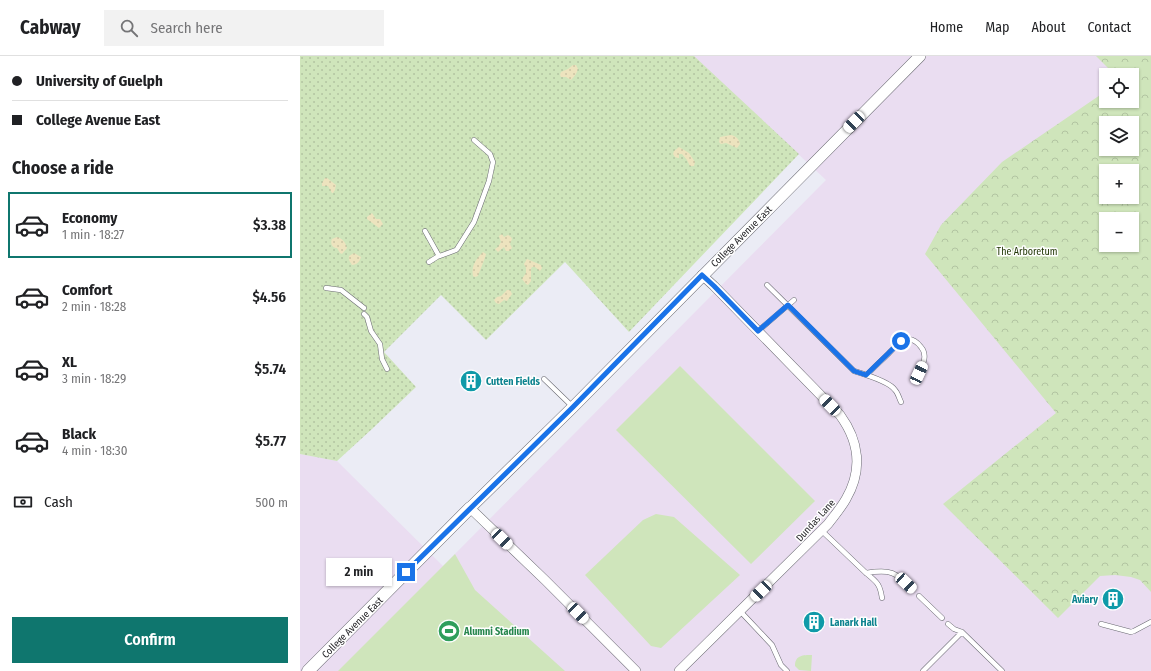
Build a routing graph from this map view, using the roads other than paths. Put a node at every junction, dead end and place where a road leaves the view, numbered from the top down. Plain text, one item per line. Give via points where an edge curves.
1 (920, 56) edge
2 (474, 140) dead end
3 (425, 231) dead end
4 (439, 256) junction
5 (429, 262) dead end
6 (702, 275) junction
7 (767, 285) dead end
8 (326, 288) dead end
9 (794, 300) dead end
10 (788, 305) junction
11 (364, 308) dead end
12 (364, 314) dead end
13 (758, 331) junction
14 (387, 369) dead end
15 (919, 373) dead end
16 (866, 375) junction
17 (544, 379) dead end
18 (900, 402) dead end
19 (573, 407) junction
20 (470, 508) junction
21 (822, 531) junction
22 (866, 574) junction
23 (913, 589) dead end
24 (919, 596) dead end
25 (882, 598) dead end
26 (740, 611) junction
27 (942, 618) dead end
28 (1151, 622) edge
29 (948, 624) dead end
30 (1101, 624) dead end
31 (962, 632) junction
32 (308, 671) edge
33 (636, 671) edge
34 (679, 671) edge
35 (787, 671) edge
36 (923, 671) edge
37 (1002, 671) edge

1 - 6 street, College Avenue East
2 - 4 lane via 490,154 493,162 489,181 474,222 460,245 456,250
3 - 4 lane
4 - 5 lane
6 - 13 street, Dundas Lane
6 - 19 street, College Avenue East
7 - 10 lane
8 - 11 lane via 341,290
9 - 10 lane
10 - 13 lane
10 - 16 lane via 854,371
12 - 14 lane via 380,344 382,359
13 - 21 street, Dundas Lane via 840,415 854,440 857,466 852,486 843,505
15 - 16 lane via 925,361 923,348 913,340 907,339 895,346
16 - 18 lane via 892,386
17 - 19 lane
19 - 20 street, College Avenue East
20 - 32 main road, College Avenue East
20 - 33 street
21 - 22 lane
21 - 26 street, Dundas Lane
22 - 23 lane via 888,571 900,577
22 - 25 lane via 880,586
24 - 27 lane
26 - 34 street, Dundas Lane
26 - 35 lane via 772,645 781,665
28 - 30 lane via 1131,632
29 - 31 lane
31 - 36 lane
31 - 37 lane

